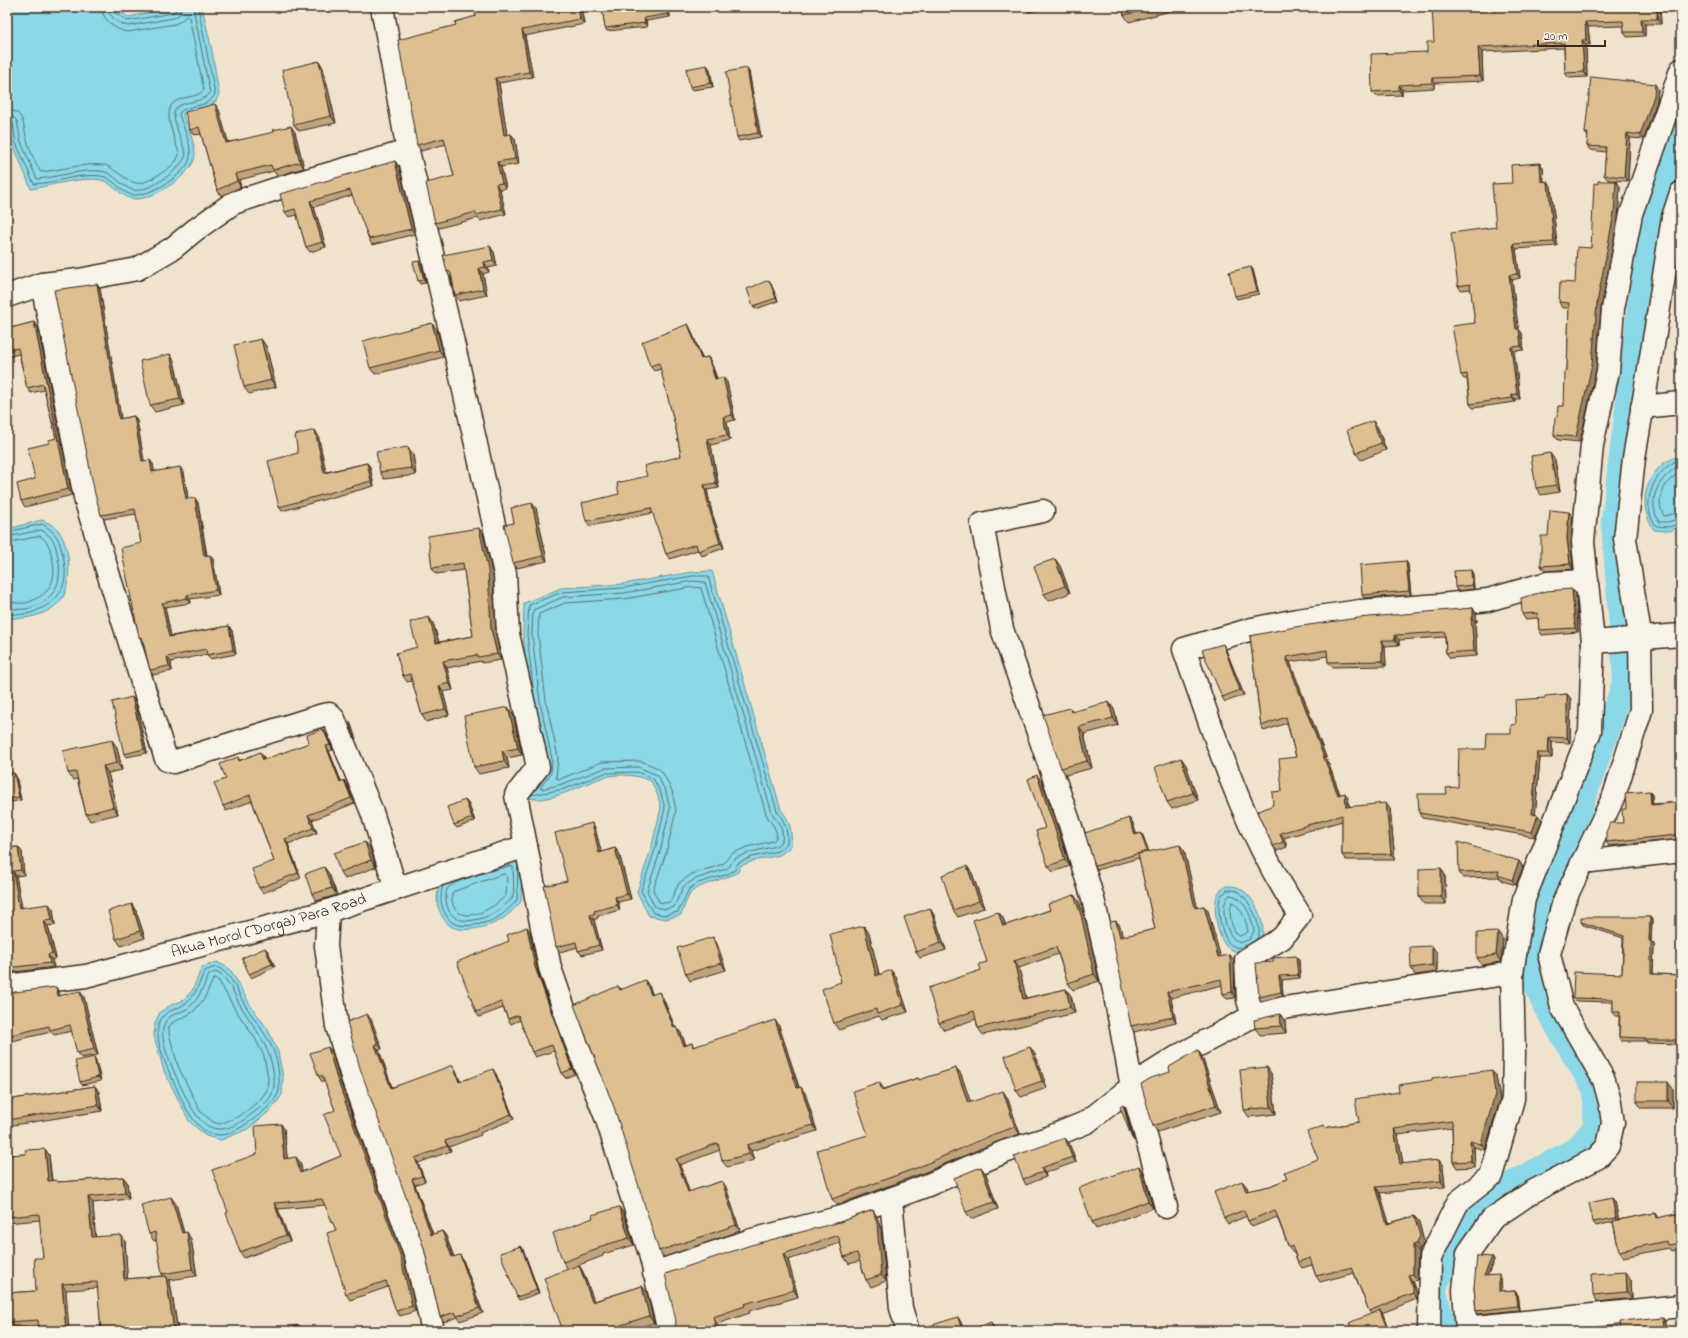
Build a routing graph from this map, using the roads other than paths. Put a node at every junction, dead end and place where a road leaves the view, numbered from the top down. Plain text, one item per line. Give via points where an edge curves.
1 (382, 7) edge
2 (1681, 70) edge
3 (408, 151) junction
4 (1681, 193) edge
5 (42, 284) junction
6 (7, 296) edge
7 (1681, 403) edge
8 (1642, 406) junction
9 (1043, 510) dead end
10 (1587, 581) junction
11 (1681, 635) edge
12 (1640, 638) junction
13 (1593, 642) junction
14 (526, 846) junction
15 (1681, 852) edge
16 (1582, 862) junction
17 (396, 889) junction
18 (328, 911) junction
19 (1512, 973) junction
20 (7, 986) edge
21 (1253, 1016) junction
22 (1132, 1087) junction
23 (891, 1199) junction
24 (1166, 1207) dead end
25 (654, 1273) junction
26 (1681, 1306) edge
27 (1467, 1329) edge
28 (433, 1331) edge
29 (669, 1331) edge
30 (908, 1331) edge
31 (1429, 1331) edge

1 - 3 street
2 - 10 street via 1631,214 1613,309 1608,371 1592,445 1583,542
3 - 5 street via 233,203 173,248 137,269
3 - 14 street via 505,574 508,634 538,766 516,795
4 - 8 street via 1672,217
5 - 6 street
5 - 17 street via 86,502 164,756 173,762 329,714 334,719 372,812
7 - 8 street
8 - 12 street via 1626,539
9 - 22 street via 982,524 1002,629 1070,824 1093,899 1114,990
10 - 13 street
10 - 21 street via 1547,583 1488,600 1440,606 1360,610 1304,619 1252,629 1184,650 1231,783 1261,850 1300,915 1282,938 1246,960 1248,1000
11 - 12 street
12 - 13 street
12 - 16 street via 1641,710 1614,796
13 - 19 street via 1590,731 1524,899
14 - 17 street, Akua Morol (Dorga) Para Road
14 - 25 street via 550,968 606,1117
15 - 16 street
16 - 27 street via 1564,901 1550,954 1562,1007 1604,1080 1613,1123 1610,1139 1608,1146 1597,1158 1532,1192 1492,1219 1468,1253 1464,1290
17 - 18 street, Akua Morol (Dorga) Para Road
18 - 20 street, Akua Morol (Dorga) Para Road via 86,976
18 - 28 street via 326,946 338,1026 352,1077 416,1257
19 - 21 street via 1284,1008
19 - 31 street via 1513,1099 1491,1176 1458,1202 1430,1258
21 - 22 street via 1180,1055
22 - 23 street via 1087,1122 1004,1152
22 - 24 street
23 - 25 street via 842,1217 752,1240
23 - 30 street via 901,1308
25 - 29 street
26 - 27 street

